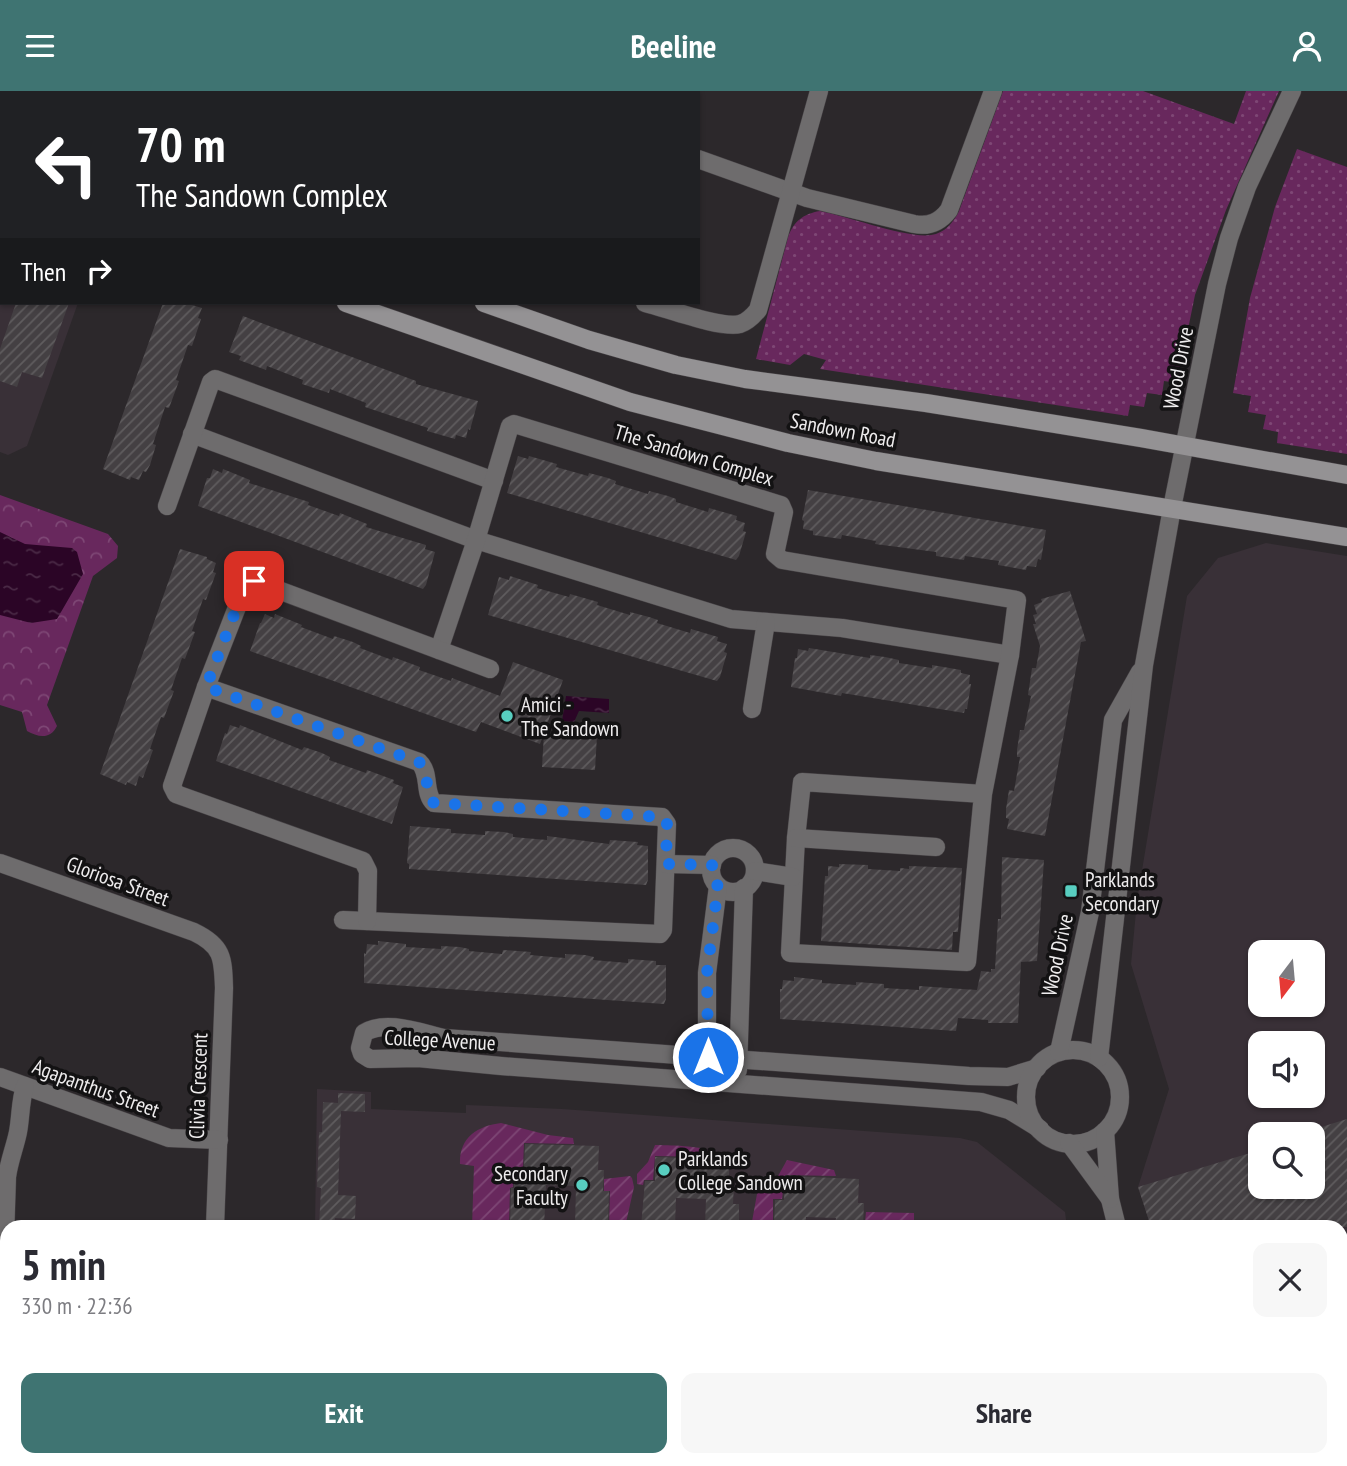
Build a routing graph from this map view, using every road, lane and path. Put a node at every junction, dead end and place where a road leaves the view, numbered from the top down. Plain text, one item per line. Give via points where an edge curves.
1 (819, 91) edge
2 (993, 91) edge
3 (1292, 91) edge
4 (700, 160) edge
5 (792, 193) junction
6 (352, 305) edge
7 (490, 305) edge
8 (652, 305) edge
9 (192, 434) junction
10 (1186, 446) junction
11 (1347, 475) edge
12 (494, 481) junction
13 (167, 506) dead end
14 (1172, 508) junction
15 (1347, 537) edge
16 (476, 540) junction
17 (766, 622) junction
18 (439, 650) junction
19 (1010, 655) junction
20 (1143, 665) junction
21 (490, 669) dead end
22 (206, 687) junction
23 (752, 709) dead end
24 (983, 794) junction
25 (796, 838) junction
26 (936, 847) dead end
27 (0, 863) edge
28 (666, 864) junction
29 (712, 865) junction
30 (755, 871) junction
31 (793, 877) junction
32 (718, 886) junction
33 (744, 888) junction
34 (343, 920) dead end
35 (367, 921) junction
36 (217, 947) joint
37 (1059, 1052) junction
38 (708, 1057) junction
39 (1099, 1058) junction
40 (739, 1059) junction
41 (1037, 1068) junction
42 (0, 1077) edge
43 (707, 1081) junction
44 (737, 1083) junction
45 (25, 1086) junction
46 (1040, 1129) junction
47 (1105, 1131) junction
48 (219, 1140) junction
49 (1069, 1143) junction
50 (1110, 1199) junction
51 (6, 1220) edge
52 (215, 1220) edge
53 (1114, 1220) edge

1 - 5 street
2 - 5 street via 949,210 934,223 914,224
3 - 10 street, Wood Drive via 1247,187 1229,238
4 - 5 street
5 - 8 street via 761,303 752,317 724,325
6 - 14 main road, Sandown Road via 629,403 708,424 876,461
7 - 10 main road, Sandown Road via 589,340 745,379
9 - 12 street via 211,382 219,379
9 - 13 street
9 - 16 street
10 - 11 main road, Sandown Road
10 - 14 street, Wood Drive
12 - 16 street, The Sandown Complex
12 - 19 street, The Sandown Complex via 514,424 781,505 784,512 775,554 782,560 1014,598 1018,604
14 - 15 main road, Sandown Road
14 - 20 street, Wood Drive
16 - 17 street via 731,619
16 - 18 street, The Sandown Complex
17 - 19 street via 842,628
17 - 23 street
18 - 21 street
18 - 22 street via 249,581
19 - 24 street, The Sandown Complex
20 - 37 street, Wood Drive via 1113,720 1090,912
20 - 39 street, Wood Drive
22 - 28 street via 419,762 425,768 429,798 434,803 662,817 667,824
22 - 35 street via 173,791 363,861 368,871
24 - 25 street, The Sandown Complex via 802,782
24 - 31 street, The Sandown Complex via 965,963 790,953
25 - 26 street
25 - 31 street, The Sandown Complex
27 - 36 street, Gloriosa Street via 194,932
28 - 29 street
28 - 35 street via 663,930 656,935
29 - 30 street via 719,853 733,848 751,858
29 - 32 street
30 - 31 street
30 - 33 street
32 - 33 street via 731,892
32 - 38 street via 707,973
33 - 40 street
34 - 35 street
36 - 48 street, Clivia Crescent via 223,958 224,988
37 - 39 street via 1080,1051
37 - 41 street
38 - 40 street, College Avenue
38 - 43 street
38 - 43 street, College Avenue via 444,1038 382,1028 364,1033 360,1048 370,1059 418,1058
39 - 47 street via 1113,1072 1120,1092 1118,1112
40 - 41 street, College Avenue via 995,1078
40 - 44 street
41 - 46 street via 1027,1099 1030,1115
42 - 45 street, Agapanthus Street
43 - 44 street, College Avenue
44 - 46 street, College Avenue via 981,1102
45 - 48 street, Agapanthus Street via 169,1138
45 - 51 street via 10,1157
46 - 49 street
47 - 49 street via 1087,1141
47 - 50 street
48 - 52 street, Clivia Crescent
49 - 50 street
50 - 53 street

